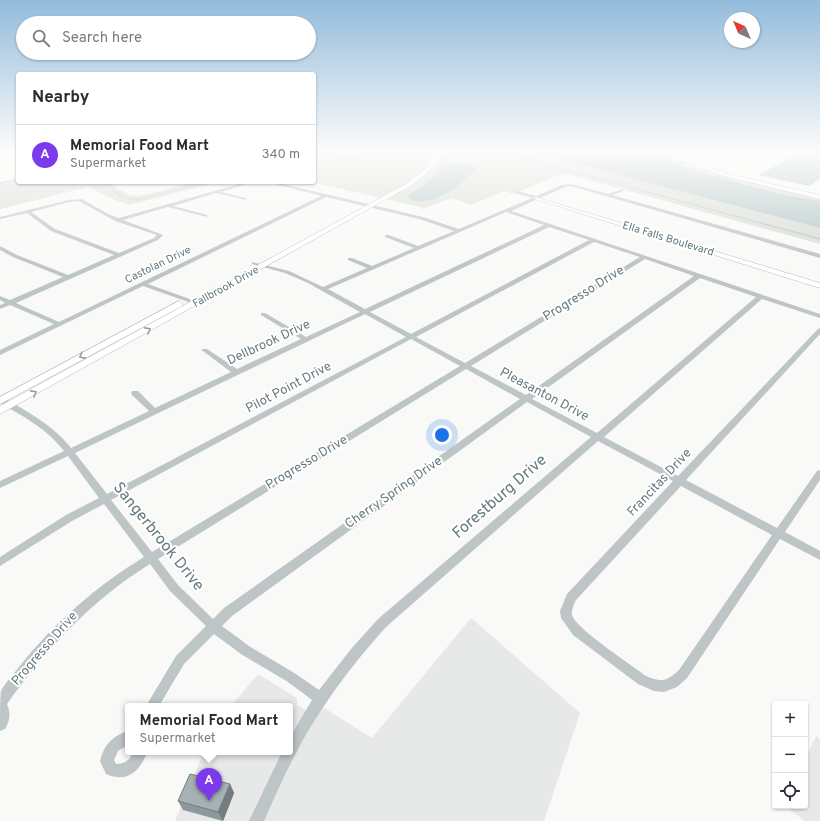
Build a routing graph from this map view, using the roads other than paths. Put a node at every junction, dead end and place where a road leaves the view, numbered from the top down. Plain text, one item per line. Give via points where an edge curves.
1 (229, 188) edge
2 (295, 188) edge
3 (393, 188) edge
4 (400, 188) edge
5 (562, 188) edge
6 (584, 188) edge
7 (785, 188) edge
8 (794, 188) edge
9 (524, 190) dead end
10 (621, 190) dead end
11 (216, 192) junction
12 (517, 192) dead end
13 (820, 194) edge
14 (609, 195) junction
15 (324, 196) junction
16 (540, 196) junction
17 (820, 197) edge
18 (244, 199) dead end
19 (168, 206) junction
20 (367, 206) junction
21 (27, 211) junction
22 (507, 211) junction
23 (205, 216) dead end
24 (0, 218) edge
25 (117, 220) junction
26 (548, 225) junction
27 (325, 229) junction
28 (459, 231) junction
29 (387, 236) dead end
30 (593, 240) junction
31 (0, 248) edge
32 (418, 248) junction
33 (715, 251) junction
34 (119, 255) junction
35 (820, 256) edge
36 (644, 257) junction
37 (350, 259) dead end
38 (254, 263) junction
39 (264, 266) junction
40 (372, 268) junction
41 (698, 276) junction
42 (67, 277) junction
43 (820, 281) edge
44 (143, 284) junction
45 (820, 286) edge
46 (323, 289) junction
47 (761, 296) junction
48 (0, 298) edge
49 (187, 300) junction
50 (10, 303) junction
51 (196, 303) junction
52 (0, 307) edge
53 (365, 311) junction
54 (263, 314) dead end
55 (820, 316) edge
56 (59, 324) junction
57 (820, 330) edge
58 (411, 336) junction
59 (305, 339) junction
60 (102, 345) junction
61 (112, 350) junction
62 (205, 350) dead end
63 (0, 353) edge
64 (465, 366) junction
65 (236, 372) junction
66 (136, 393) dead end
67 (526, 399) junction
68 (0, 400) edge
69 (11, 406) junction
70 (0, 411) edge
71 (154, 411) junction
72 (597, 437) junction
73 (69, 452) junction
74 (820, 472) edge
75 (679, 481) junction
76 (0, 485) edge
77 (106, 498) junction
78 (780, 534) junction
79 (820, 556) edge
80 (152, 558) junction
81 (0, 562) edge
82 (214, 626) junction
83 (320, 698) junction
84 (0, 702) edge
85 (154, 703) edge
86 (0, 706) edge
87 (0, 724) edge
88 (125, 739) edge
89 (293, 746) edge
90 (139, 755) edge
91 (288, 755) edge
92 (256, 821) edge

1 - 11 street
2 - 15 street
3 - 20 main road, Fallbrook Drive
4 - 20 main road, Fallbrook Drive
5 - 16 street
6 - 14 street
7 - 17 main road
8 - 13 main road
9 - 16 street, Ella Falls Boulevard
10 - 14 street
11 - 18 street
11 - 19 street
12 - 16 street, Ella Falls Boulevard
14 - 35 street
15 - 20 street
15 - 44 street, Castolan Drive
16 - 22 street
16 - 33 main road, Ella Falls Boulevard
19 - 23 street
19 - 25 street
20 - 27 main road, Fallbrook Drive
20 - 28 street via 420,218
21 - 24 street
21 - 25 street via 80,200
21 - 34 street via 53,230
22 - 26 street
22 - 28 street
25 - 34 street via 160,235
26 - 30 street
26 - 53 street, Dellbrook Drive
27 - 38 main road, Fallbrook Drive
27 - 39 main road, Fallbrook Drive
28 - 32 street
29 - 32 street
30 - 36 street
30 - 58 street, Pilot Point Drive
31 - 42 street
32 - 40 street
33 - 43 main road, Ella Falls Boulevard
33 - 45 main road, Ella Falls Boulevard
34 - 42 street
36 - 41 street
36 - 64 street, Progresso Drive
37 - 40 street
38 - 39 street, Pleasanton Drive
38 - 49 main road, Fallbrook Drive
39 - 46 street, Pleasanton Drive via 301,277
39 - 51 main road, Fallbrook Drive
40 - 46 street
41 - 47 street
41 - 67 street, Cherry Spring Drive
42 - 50 street
44 - 49 street
44 - 56 street, Castolan Drive
46 - 53 street, Pleasanton Drive
47 - 55 street
47 - 72 street, Forestburg Drive
48 - 50 street
49 - 51 street
49 - 60 main road, Fallbrook Drive
50 - 52 street
50 - 56 street
61 -> 51 main road, Fallbrook Drive
53 - 58 street, Pleasanton Drive
53 - 59 street, Dellbrook Drive
54 - 59 street
56 - 63 street, Castolan Drive
57 - 75 street, Francitas Drive
58 - 64 street, Pleasanton Drive
58 - 77 street, Pilot Point Drive
59 - 65 street, Dellbrook Drive
60 - 61 main road
60 -> 68 main road, Fallbrook Drive
69 -> 61 main road, Fallbrook Drive
62 - 65 street
64 - 67 street, Pleasanton Drive
64 - 80 street, Progresso Drive
65 - 71 street, Dellbrook Drive
66 - 71 street
67 - 72 street, Pleasanton Drive
67 - 82 street, Cherry Spring Drive via 247,598
68 - 69 street, Sangerbrook Drive
69 - 70 main road, Fallbrook Drive
69 - 73 street, Sangerbrook Drive via 46,427
71 - 73 street, Dellbrook Drive
72 - 75 street, Pleasanton Drive
72 - 83 street, Forestburg Drive via 395,611 363,643
73 - 76 street, Dellbrook Drive
73 - 77 street, Sangerbrook Drive
74 - 78 street
75 - 78 street, Pleasanton Drive
75 - 78 street, Francitas Drive via 567,604 566,611 571,625 642,680 654,686 665,687 674,684
77 - 80 street, Sangerbrook Drive
77 - 81 street, Pilot Point Drive
78 - 79 street, Pleasanton Drive
80 - 82 street, Sangerbrook Drive via 174,588
80 - 84 street, Progresso Drive via 96,595 74,614 29,664
82 - 83 street, Sangerbrook Drive via 245,650
82 - 85 street, Cherry Spring Drive via 180,660
83 - 89 street, Forestburg Drive
86 - 87 street via 4,710
88 - 90 street via 118,742 110,751 107,761 111,769 127,769
91 - 92 street, Forestburg Drive

